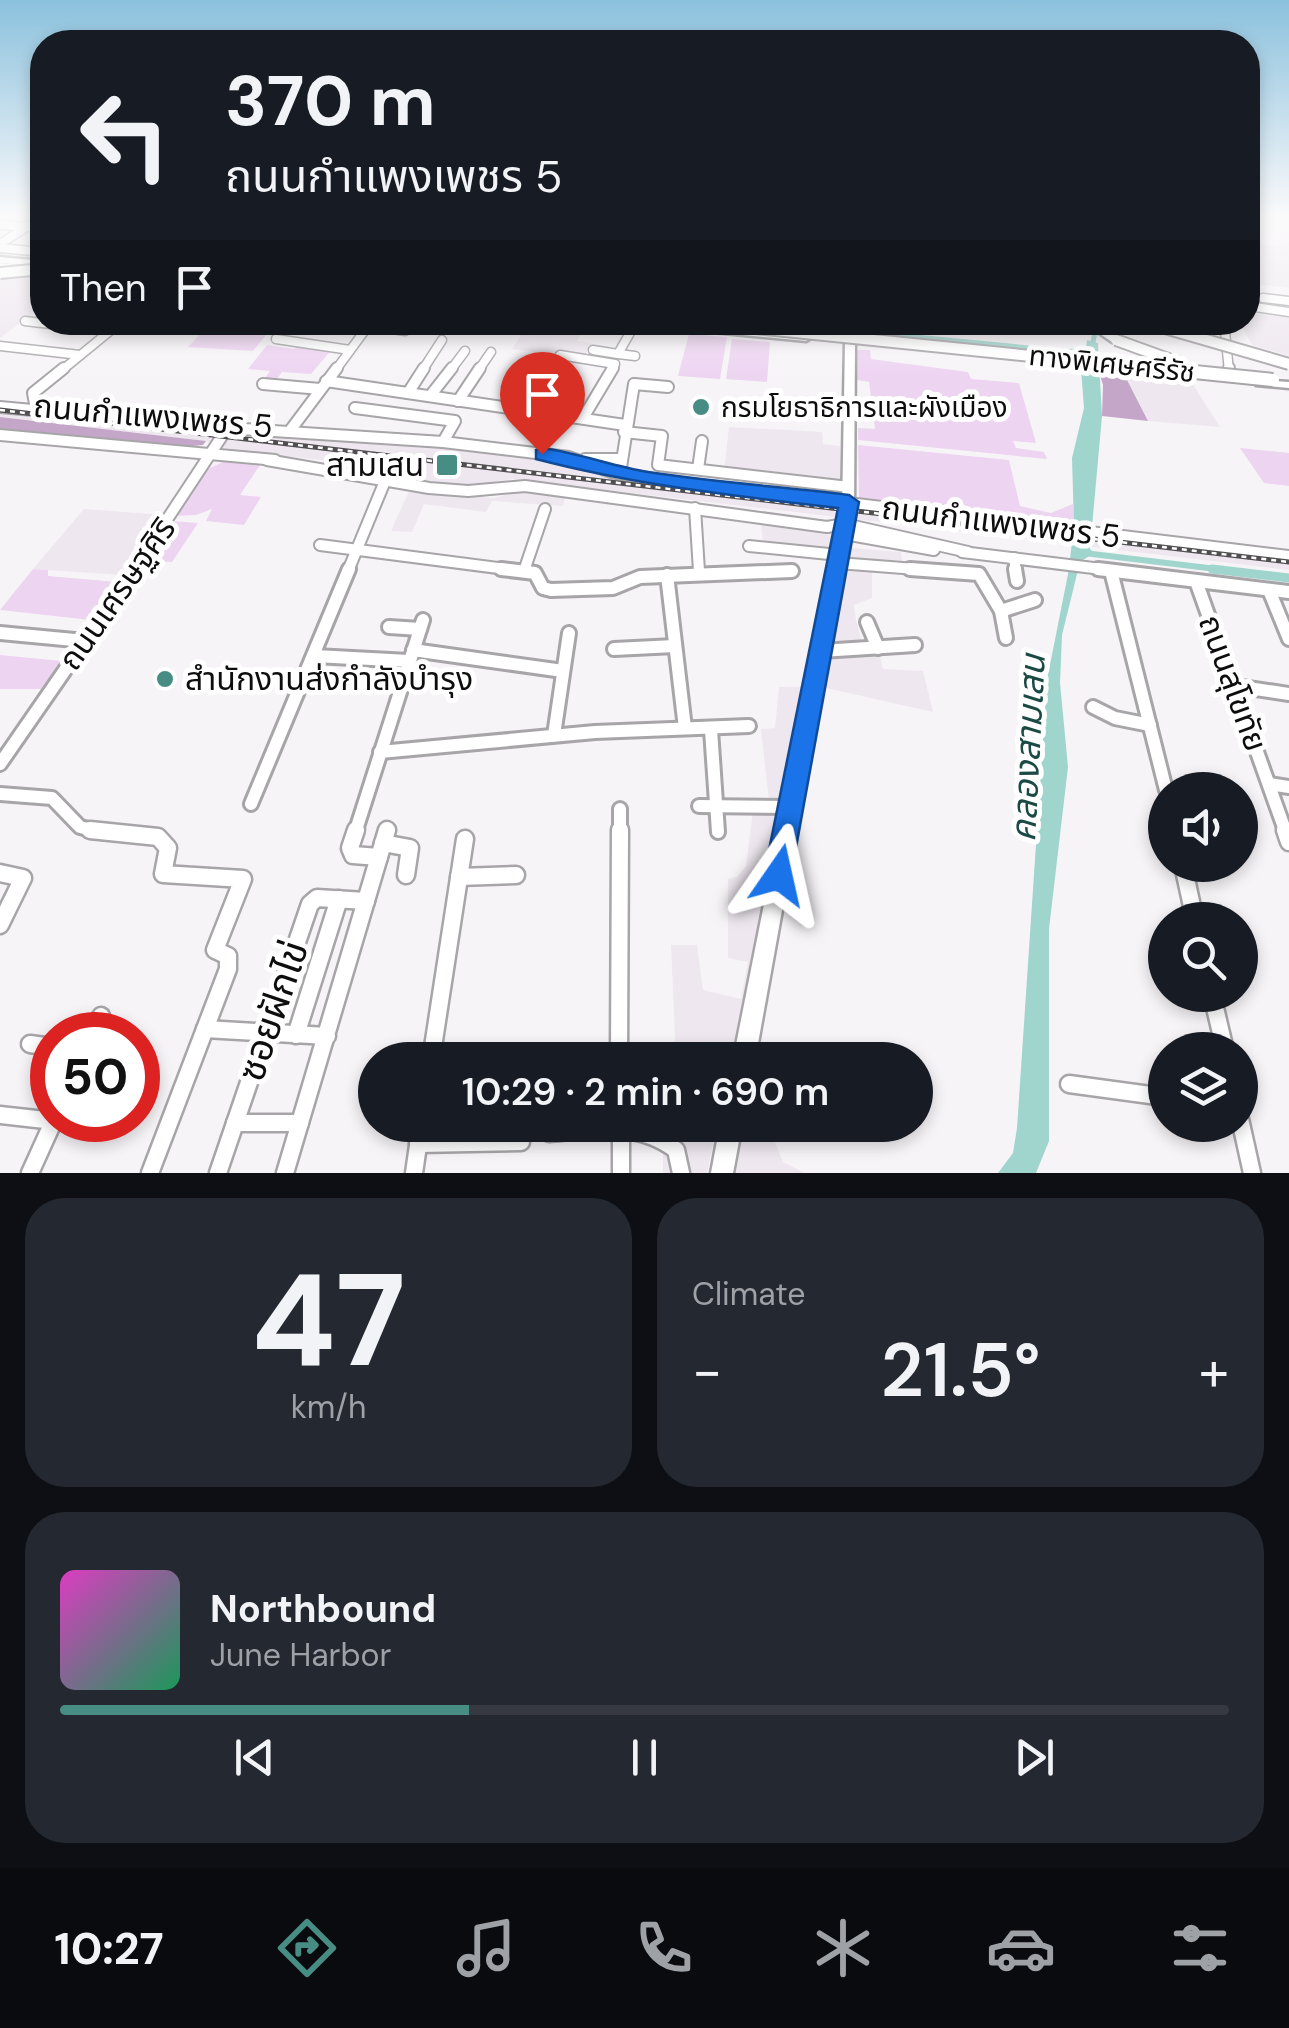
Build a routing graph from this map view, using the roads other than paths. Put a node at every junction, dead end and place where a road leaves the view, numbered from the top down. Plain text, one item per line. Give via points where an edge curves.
1 (1260, 296) edge
2 (1289, 302) edge
3 (1260, 308) edge
4 (1289, 312) edge
5 (25, 322) dead end
6 (30, 322) edge
7 (105, 335) edge
8 (362, 335) edge
9 (630, 335) edge
10 (790, 335) edge
11 (809, 335) edge
12 (1108, 335) edge
13 (1191, 335) edge
14 (1218, 335) edge
15 (1225, 335) edge
16 (276, 338) dead end
17 (442, 340) dead end
18 (850, 342) junction
19 (0, 346) edge
20 (350, 350) junction
21 (465, 350) dead end
22 (593, 350) dead end
23 (491, 352) dead end
24 (618, 354) junction
25 (80, 355) junction
26 (635, 356) dead end
27 (1289, 362) edge
28 (1132, 369) junction
29 (1228, 373) junction
30 (1272, 380) junction
31 (1289, 382) edge
32 (263, 384) dead end
33 (323, 385) junction
34 (668, 387) dead end
35 (408, 393) junction
36 (430, 396) junction
37 (34, 401) junction
38 (458, 401) junction
39 (4, 407) edge
40 (354, 408) dead end
41 (527, 410) junction
42 (583, 418) junction
43 (229, 425) junction
44 (625, 428) junction
45 (293, 430) junction
46 (0, 435) edge
47 (702, 441) dead end
48 (444, 442) junction
49 (213, 455) junction
50 (575, 458) junction
51 (621, 459) junction
52 (267, 460) junction
53 (698, 469) junction
54 (620, 474) junction
55 (385, 481) junction
56 (412, 486) junction
57 (849, 487) junction
58 (849, 502) junction
59 (695, 508) junction
60 (545, 509) dead end
61 (880, 543) joint
62 (320, 545) dead end
63 (841, 545) junction
64 (749, 546) dead end
65 (358, 549) junction
66 (968, 552) junction
67 (1289, 556) edge
68 (1014, 558) junction
69 (524, 570) junction
70 (699, 570) dead end
71 (792, 571) dead end
72 (1108, 571) junction
73 (667, 576) junction
74 (1018, 581) dead end
75 (1196, 581) junction
76 (1269, 590) junction
77 (1289, 592) edge
78 (1035, 600) dead end
79 (1001, 611) junction
80 (866, 622) dead end
81 (389, 627) dead end
82 (0, 633) edge
83 (569, 633) dead end
84 (1006, 638) dead end
85 (1289, 639) edge
86 (85, 641) junction
87 (915, 645) dead end
88 (676, 646) junction
89 (878, 648) junction
90 (614, 649) dead end
91 (821, 652) junction
92 (411, 655) junction
93 (315, 656) junction
94 (564, 671) junction
95 (1235, 686) junction
96 (1289, 694) edge
97 (1093, 707) dead end
98 (750, 726) dead end
99 (1150, 726) junction
100 (685, 728) junction
101 (711, 730) junction
102 (554, 735) junction
103 (380, 752) junction
104 (0, 764) edge
105 (1162, 772) edge
106 (1269, 784) junction
107 (1289, 787) edge
108 (0, 794) edge
109 (252, 804) dead end
110 (719, 805) junction
111 (700, 806) dead end
112 (792, 808) junction
113 (620, 809) dead end
114 (718, 832) dead end
115 (465, 839) dead end
116 (1289, 842) edge
117 (383, 844) junction
118 (0, 872) edge
119 (406, 875) dead end
120 (516, 876) dead end
121 (459, 877) junction
122 (339, 899) junction
123 (366, 900) junction
124 (0, 925) edge
125 (205, 1028) junction
126 (267, 1031) junction
127 (296, 1035) junction
128 (327, 1036) junction
129 (434, 1042) edge
130 (619, 1042) edge
131 (747, 1042) edge
132 (1069, 1084) dead end
133 (1148, 1094) edge
134 (0, 1115) edge
135 (30, 1118) edge
136 (235, 1123) junction
137 (300, 1123) junction
138 (44, 1142) edge
139 (419, 1142) edge
140 (621, 1142) edge
141 (665, 1142) edge
142 (728, 1142) edge
143 (1245, 1142) edge
144 (30, 1173) edge
145 (150, 1173) edge
146 (218, 1173) edge
147 (285, 1173) edge
148 (414, 1173) edge
149 (620, 1173) edge
150 (680, 1173) edge
151 (722, 1173) edge
152 (1252, 1173) edge

1 - 2 street
3 - 4 street
5 - 6 street
7 - 25 street
8 - 20 street
9 - 24 street
10 - 18 main road
11 - 30 highway, ทางพิเศษศรีรัช, bridge
12 - 30 highway, bridge via 1164,360
13 - 27 highway, bridge
14 - 27 highway, bridge
15 - 29 street
16 - 20 street
17 - 35 street
18 - 28 main road, bridge
18 - 57 main road
19 - 25 street
20 - 33 street
21 - 36 street
22 - 24 street
23 - 38 street
24 - 26 street
25 - 37 street
28 - 29 main road
28 - 31 main road
29 - 31 main road
30 - 31 highway, ทางพิเศษศรีรัช
32 - 33 street
33 - 35 street
33 - 45 street
34 - 44 street via 634,384
35 - 36 street
36 - 38 street
37 - 39 street, ถนนกำแพงเพชร 5
37 - 39 street, ถนนกำแพงเพชร 5
37 - 43 street, ถนนกำแพงเพชร 5
38 - 41 street
40 - 48 street via 454,421
41 - 42 street
41 - 42 street via 560,356 615,364
42 - 44 street
43 - 45 street, ถนนกำแพงเพชร 5
43 - 49 street, ถนนเศรษฐศิริ
44 - 51 street
44 - 53 street via 662,436 658,464
45 - 48 street, ถนนกำแพงเพชร 5
46 - 49 street
47 - 53 street
48 - 50 street, ถนนกำแพงเพชร 5
49 - 52 street
49 - 86 street, ถนนเศรษฐศิริ
50 - 51 street
50 - 54 street, ถนนกำแพงเพชร 5
51 - 54 street
52 - 55 street
52 - 56 street via 391,475
53 - 57 street
54 - 58 street, ถนนกำแพงเพชร 5
55 - 56 street
55 - 65 street
56 - 59 street via 494,496 516,486
57 - 58 main road
58 - 63 main road
58 - 67 street, ถนนกำแพงเพชร 5
59 - 63 street via 826,526
59 - 70 street
60 - 69 street
61 - 63 street
61 - 66 street
62 - 65 street
63 - 64 street
63 - 66 street
63 - 79 street via 979,574
63 - 91 main road
65 - 69 street
65 - 93 street
66 - 68 street
68 - 72 street
68 - 74 street
69 - 73 street via 538,574 550,590 613,588
71 - 73 street
72 - 75 street
72 - 99 street
73 - 88 street
75 - 76 street
75 - 95 street, ถนนสุโขทัย
76 - 77 street
76 - 85 street
78 - 79 street
79 - 84 street
80 - 89 street
81 - 92 street via 422,625
82 - 86 street
83 - 94 street
86 - 104 street, ถนนเศรษฐศิริ
87 - 89 street
88 - 90 street
88 - 100 street
89 - 91 street
91 - 112 main road
92 - 93 street
92 - 94 street
92 - 103 street
93 - 109 street
94 - 102 street
95 - 96 street
95 - 106 street, ถนนสุโขทัย
97 - 99 street
98 - 101 street
99 - 105 street
100 - 101 street
100 - 102 street
101 - 110 street
102 - 103 street
103 - 117 street via 350,848 353,854
106 - 107 street
106 - 116 street, ถนนสุโขทัย
108 - 125 street via 52,798 80,827 95,832 158,837 168,848 162,874 240,876 215,950 229,962
110 - 111 street
110 - 112 street
110 - 114 street
112 - 131 main road
113 - 130 street
115 - 121 street
117 - 119 street via 410,848
117 - 123 street
118 - 124 street via 23,878
120 - 121 street
121 - 129 street
122 - 123 street
122 - 126 street, ซอยฝักไข่ via 310,904
122 - 127 street
123 - 128 street
125 - 126 street
125 - 145 street
126 - 127 street
126 - 136 street, ซอยฝักไข่
127 - 128 street
128 - 137 street
132 - 133 street
134 - 135 street
136 - 137 street
136 - 146 street, ซอยฝักไข่
137 - 147 street
138 - 144 street
139 - 148 street
140 - 149 street
141 - 150 street via 676,1150
142 - 151 main road
143 - 152 street

